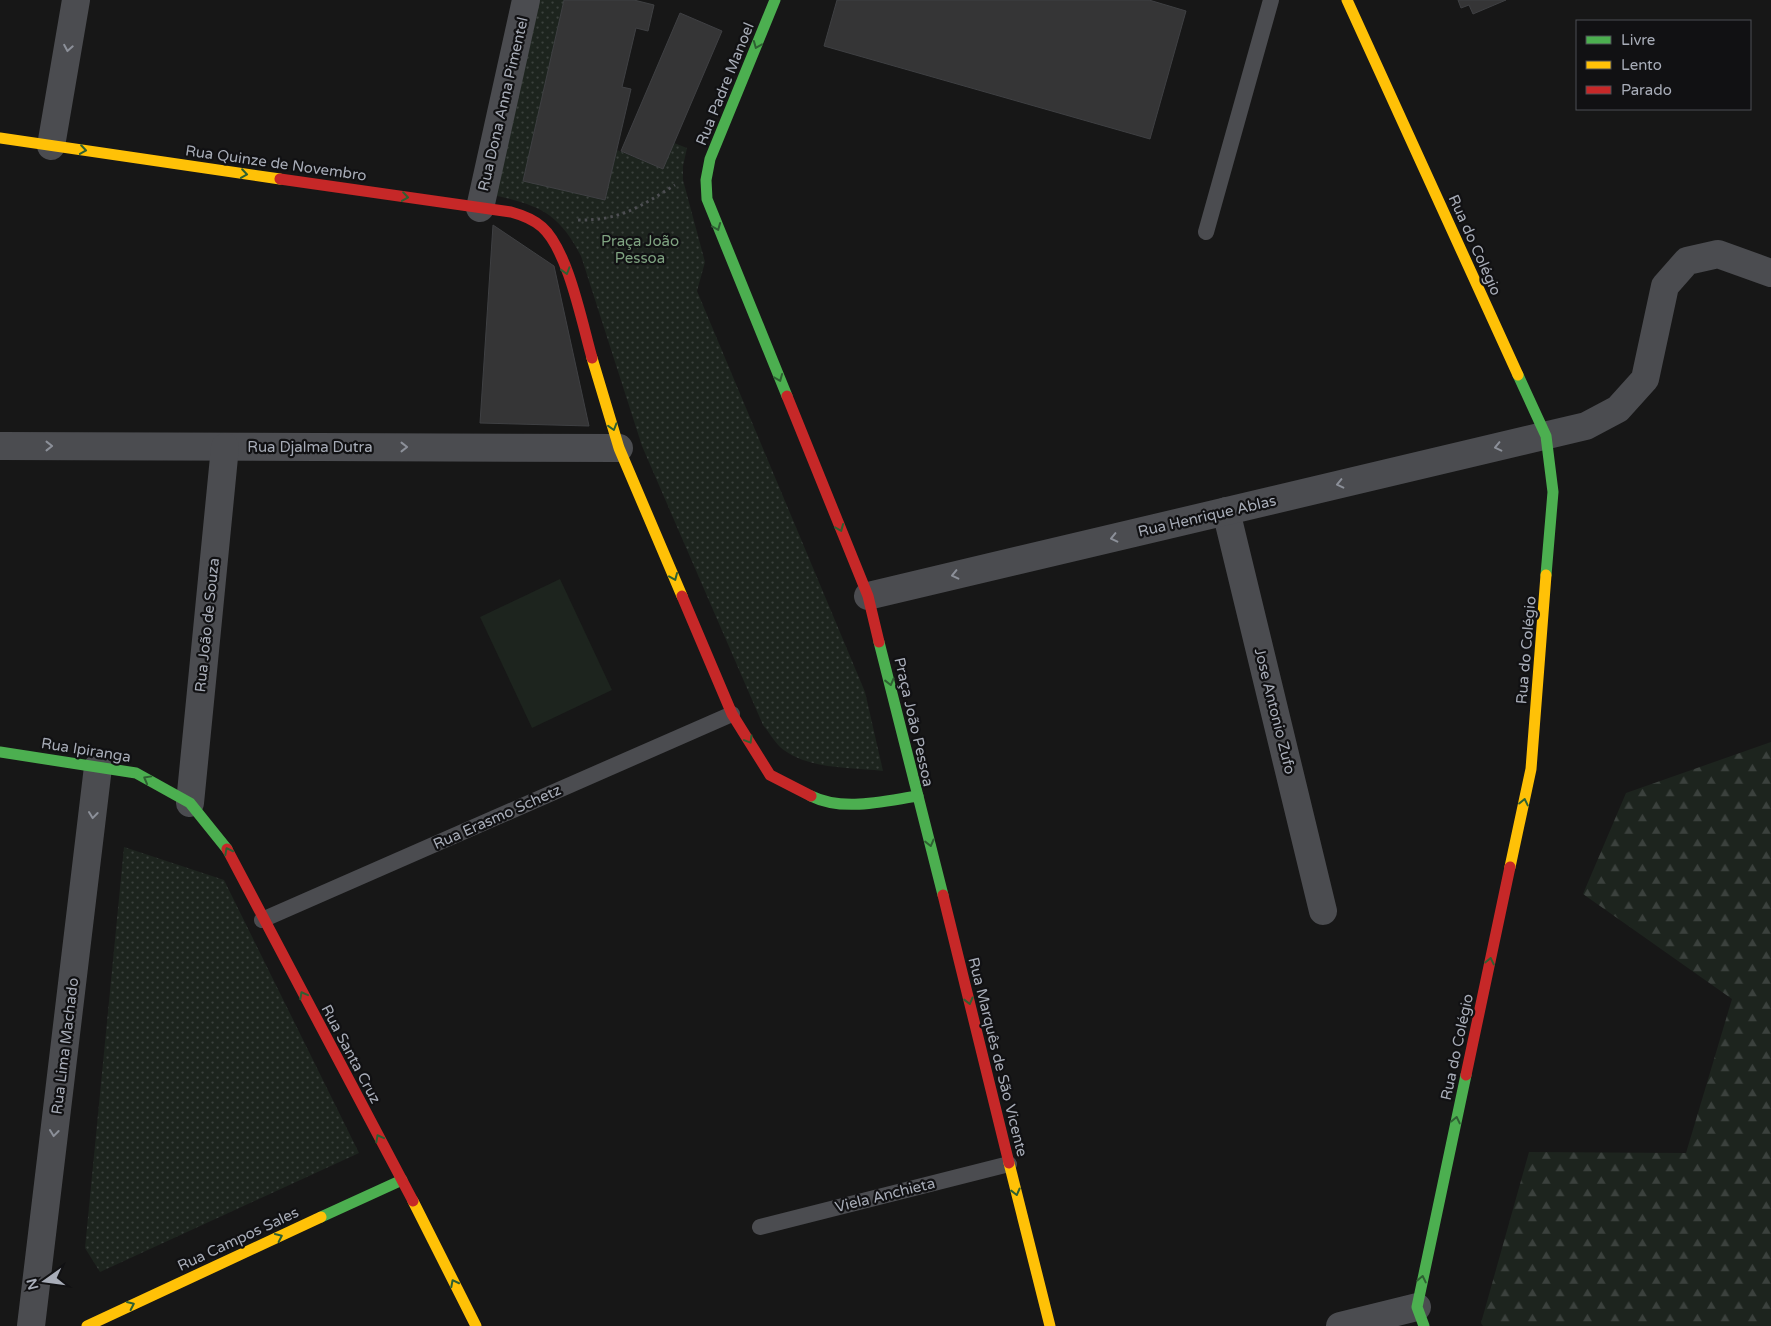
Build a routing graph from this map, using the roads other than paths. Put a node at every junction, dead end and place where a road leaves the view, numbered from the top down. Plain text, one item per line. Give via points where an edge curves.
1 (76, 0) edge
2 (526, 0) edge
3 (775, 0) edge
4 (1271, 0) edge
5 (1335, 2) dead end
6 (1349, 3) edge
7 (0, 138) edge
8 (51, 146) junction
9 (706, 180) joint
10 (480, 208) junction
11 (545, 228) joint
12 (1206, 232) dead end
13 (1771, 273) edge
14 (1546, 436) junction
15 (0, 446) edge
16 (225, 447) junction
17 (619, 448) junction
18 (1226, 511) junction
19 (868, 596) junction
20 (732, 714) junction
21 (0, 752) edge
22 (98, 767) junction
23 (918, 796) junction
24 (190, 803) junction
25 (1323, 910) dead end
26 (262, 920) junction
27 (1009, 1164) junction
28 (402, 1180) junction
29 (760, 1227) dead end
30 (1420, 1316) edge
31 (31, 1326) edge
32 (87, 1326) edge
33 (476, 1326) edge
34 (1050, 1326) edge
35 (1340, 1326) edge

1 -> 8 street
2 - 10 street, Rua Dona Anna Pimentel
3 -> 9 main road, Rua Padre Manoel via 710,158
4 - 12 lane
5 - 6 main road
6 - 14 main road, Rua do Colégio
7 - 8 main road, Rua Quinze de Novembro
8 -> 10 main road, Rua Quinze de Novembro
9 -> 19 main road, Praça João Pessoa via 707,200 713,218
10 - 11 main road, Rua Quinze de Novembro via 530,217
11 -> 17 main road, Praça João Pessoa via 562,256
13 - 14 street, Rua Henrique Ablas via 1718,254 1687,262 1665,286 1645,379 1618,409 1586,426
14 -> 18 street, Rua Henrique Ablas
30 -> 14 main road, Rua do Colégio via 1531,769 1553,492
15 -> 16 street, Rua Djalma Dutra
16 -> 17 street, Rua Djalma Dutra
16 - 24 street, Rua João de Souza
17 -> 20 main road, Praça João Pessoa
18 -> 19 street, Rua Henrique Ablas
18 - 25 street, Jose Antonio Zufo
19 -> 23 main road, Praça João Pessoa
20 -> 23 main road, Praça João Pessoa via 770,775 824,802 859,804
20 - 26 lane, Rua Erasmo Schetz
21 - 22 main road, Rua Ipiranga
24 -> 22 main road, Rua Ipiranga via 136,773
22 -> 31 street, Rua Lima Machado
23 -> 27 main road, Rua Marquês de São Vicente
26 -> 24 main road, Rua Santa Cruz via 224,842
28 -> 26 main road, Rua Santa Cruz
27 - 29 lane, Viela Anchieta
27 -> 34 main road, Rua Marquês de São Vicente
32 -> 28 main road, Rua Campos Sales
33 -> 28 main road, Rua Santa Cruz
30 - 35 street

